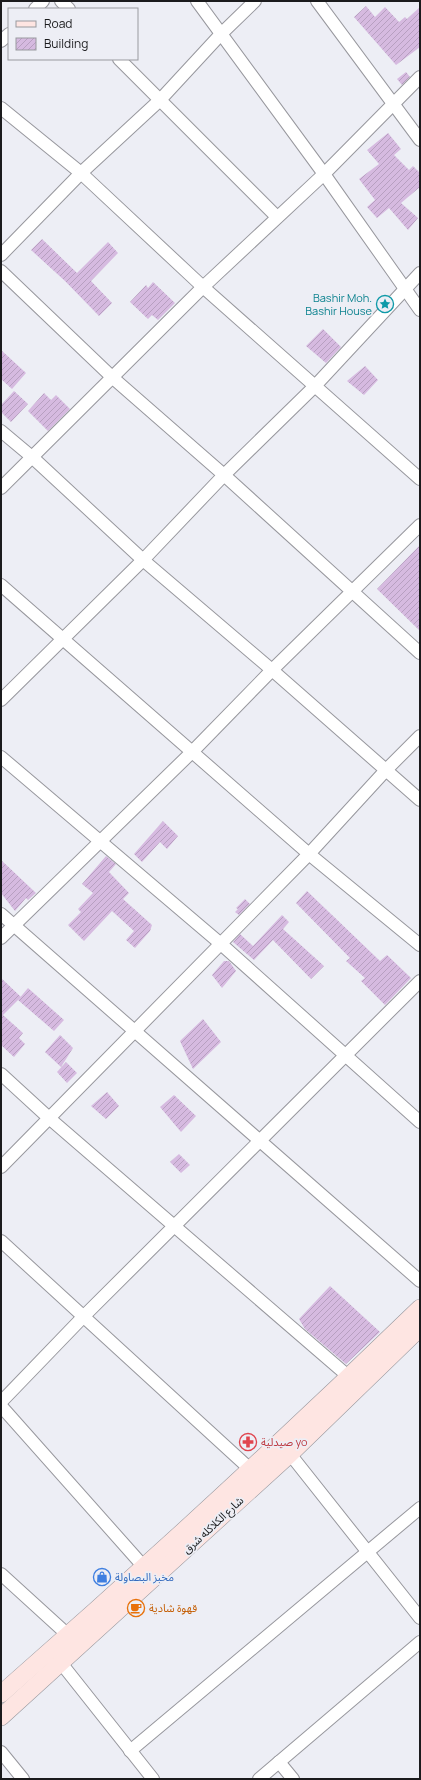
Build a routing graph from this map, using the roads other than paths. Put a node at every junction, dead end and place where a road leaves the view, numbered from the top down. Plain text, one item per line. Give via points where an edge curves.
1 (43, 1) edge
2 (60, 1) edge
3 (197, 1) edge
4 (255, 1) edge
5 (317, 1) edge
6 (35, 8) edge
7 (68, 8) edge
8 (221, 34) junction
9 (120, 60) edge
10 (420, 77) edge
11 (160, 100) junction
12 (392, 104) junction
13 (1, 108) edge
14 (420, 140) edge
15 (81, 173) junction
16 (324, 174) junction
17 (277, 217) junction
18 (1, 255) edge
19 (1, 271) edge
20 (420, 272) edge
21 (203, 287) junction
22 (404, 288) junction
23 (420, 310) edge
24 (113, 378) junction
25 (314, 386) junction
26 (1, 431) edge
27 (32, 457) junction
28 (224, 475) junction
29 (420, 479) edge
30 (1, 488) edge
31 (420, 525) edge
32 (143, 560) junction
33 (1, 585) edge
34 (353, 591) junction
35 (62, 639) junction
36 (420, 653) edge
37 (272, 670) junction
38 (1, 700) edge
39 (420, 736) edge
40 (193, 751) junction
41 (1, 757) edge
42 (386, 770) junction
43 (420, 800) edge
44 (100, 841) junction
45 (309, 854) junction
46 (1, 914) edge
47 (13, 925) junction
48 (1, 938) edge
49 (221, 944) junction
50 (420, 945) edge
51 (420, 981) edge
52 (135, 1032) junction
53 (346, 1055) junction
54 (1, 1074) edge
55 (49, 1118) junction
56 (420, 1122) edge
57 (261, 1141) junction
58 (1, 1167) edge
59 (175, 1225) junction
60 (1, 1241) edge
61 (420, 1282) edge
62 (420, 1308) edge
63 (83, 1317) junction
64 (420, 1328) edge
65 (348, 1376) junction
66 (1, 1402) edge
67 (1, 1406) edge
68 (290, 1454) junction
69 (250, 1469) junction
70 (420, 1508) edge
71 (368, 1552) junction
72 (144, 1567) junction
73 (1, 1574) edge
74 (420, 1618) edge
75 (68, 1635) junction
76 (420, 1642) edge
77 (61, 1663) junction
78 (1, 1694) edge
79 (1, 1717) edge
80 (130, 1751) junction
81 (1, 1752) edge
82 (279, 1762) junction
83 (23, 1779) edge
84 (153, 1779) edge
85 (259, 1779) edge
86 (293, 1779) edge

1 - 6 street
2 - 7 street
3 - 8 street
4 - 8 street
5 - 12 street
8 - 11 street
8 - 16 street
9 - 11 street
10 - 12 street
11 - 15 street
11 - 17 street
12 - 14 street
12 - 16 street
13 - 15 street
15 - 18 street
15 - 21 street
16 - 17 street
16 - 22 street
17 - 21 street
19 - 24 street
20 - 22 street
21 - 24 street
21 - 25 street
22 - 23 street
22 - 25 street
24 - 27 street
24 - 28 street
25 - 28 street
25 - 29 street
26 - 27 street
27 - 30 street
27 - 32 street
28 - 32 street
28 - 34 street
31 - 34 street
32 - 35 street
32 - 37 street
33 - 35 street
34 - 36 street
34 - 37 street
35 - 38 street
35 - 40 street
37 - 40 street
37 - 42 street
39 - 42 street
40 - 44 street
40 - 45 street
41 - 44 street
42 - 43 street
42 - 45 street
44 - 47 street
44 - 49 street
45 - 49 street
45 - 50 street
46 - 47 street
47 - 48 street
47 - 52 street
49 - 52 street
49 - 53 street
51 - 53 street
52 - 55 street
52 - 57 street
53 - 56 street
53 - 57 street
54 - 55 street
55 - 58 street
55 - 59 street
57 - 59 street
57 - 61 street
59 - 63 street
59 - 65 street
60 - 63 street
62 - 65 street, شارع الكلاكله شرق
63 - 66 street
63 - 69 street
64 - 68 street, شارع الكلاكله شرق
65 - 69 street, شارع الكلاكله شرق
67 - 72 street
68 - 71 street
68 - 77 street, شارع الكلاكله شرق
69 - 72 street, شارع الكلاكله شرق
70 - 71 street
71 - 74 street
71 - 80 street
72 - 75 street, شارع الكلاكله شرق
73 - 75 street
75 - 78 street, شارع الكلاكله شرق
76 - 82 street
77 - 79 street, شارع الكلاكله شرق
77 - 80 street
80 - 84 street
81 - 83 street
82 - 85 street
82 - 86 street

